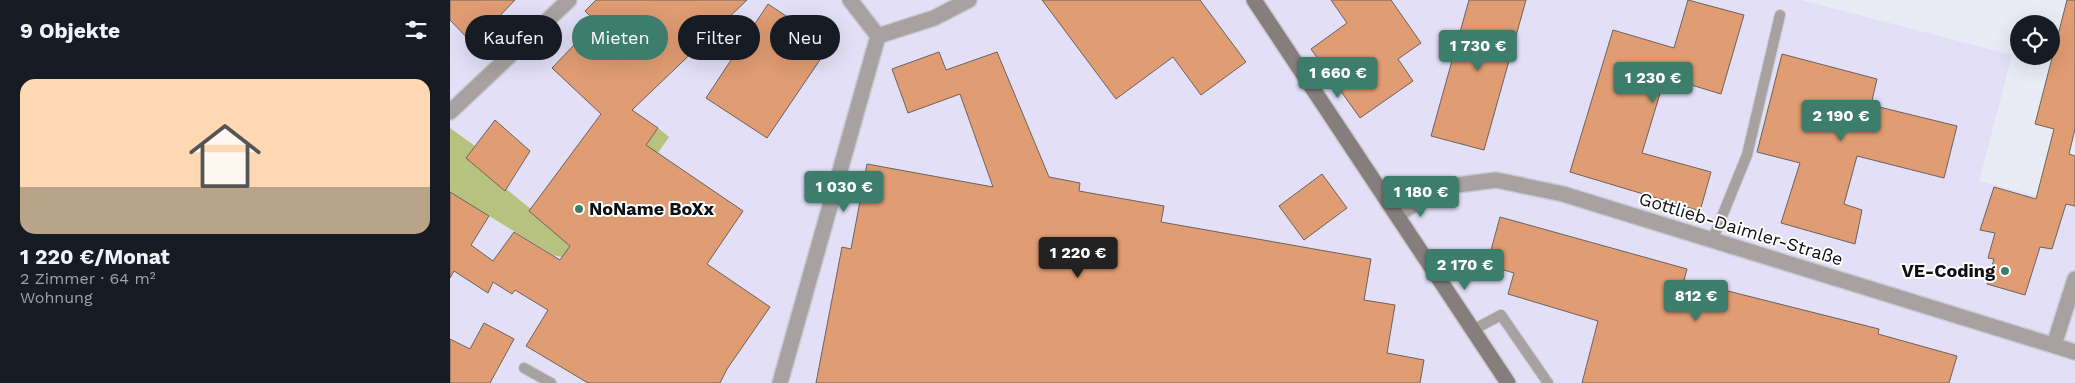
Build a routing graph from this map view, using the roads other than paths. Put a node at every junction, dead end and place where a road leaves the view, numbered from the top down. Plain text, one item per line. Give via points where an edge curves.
1 (569, 0) edge
2 (850, 0) edge
3 (969, 0) edge
4 (1254, 0) edge
5 (1780, 15) dead end
6 (878, 36) junction
7 (450, 112) edge
8 (1397, 215) junction
9 (1712, 240) junction
10 (2075, 279) edge
11 (1472, 330) junction
12 (2054, 346) junction
13 (2075, 352) edge
14 (524, 368) dead end
15 (551, 383) edge
16 (780, 383) edge
17 (1508, 383) edge
18 (1548, 383) edge

1 - 7 street
2 - 6 street
3 - 6 street via 934,18
4 - 8 main road
5 - 9 lane via 1747,155
6 - 16 street
8 - 9 street, Gottlieb-Daimler-Straße via 1429,195 1457,185 1496,180 1563,194
8 - 11 main road
9 - 12 street, Gottlieb-Daimler-Straße
10 - 12 street
11 - 17 main road
11 - 18 lane via 1502,314
12 - 13 street, Gottlieb-Daimler-Straße
14 - 15 lane

